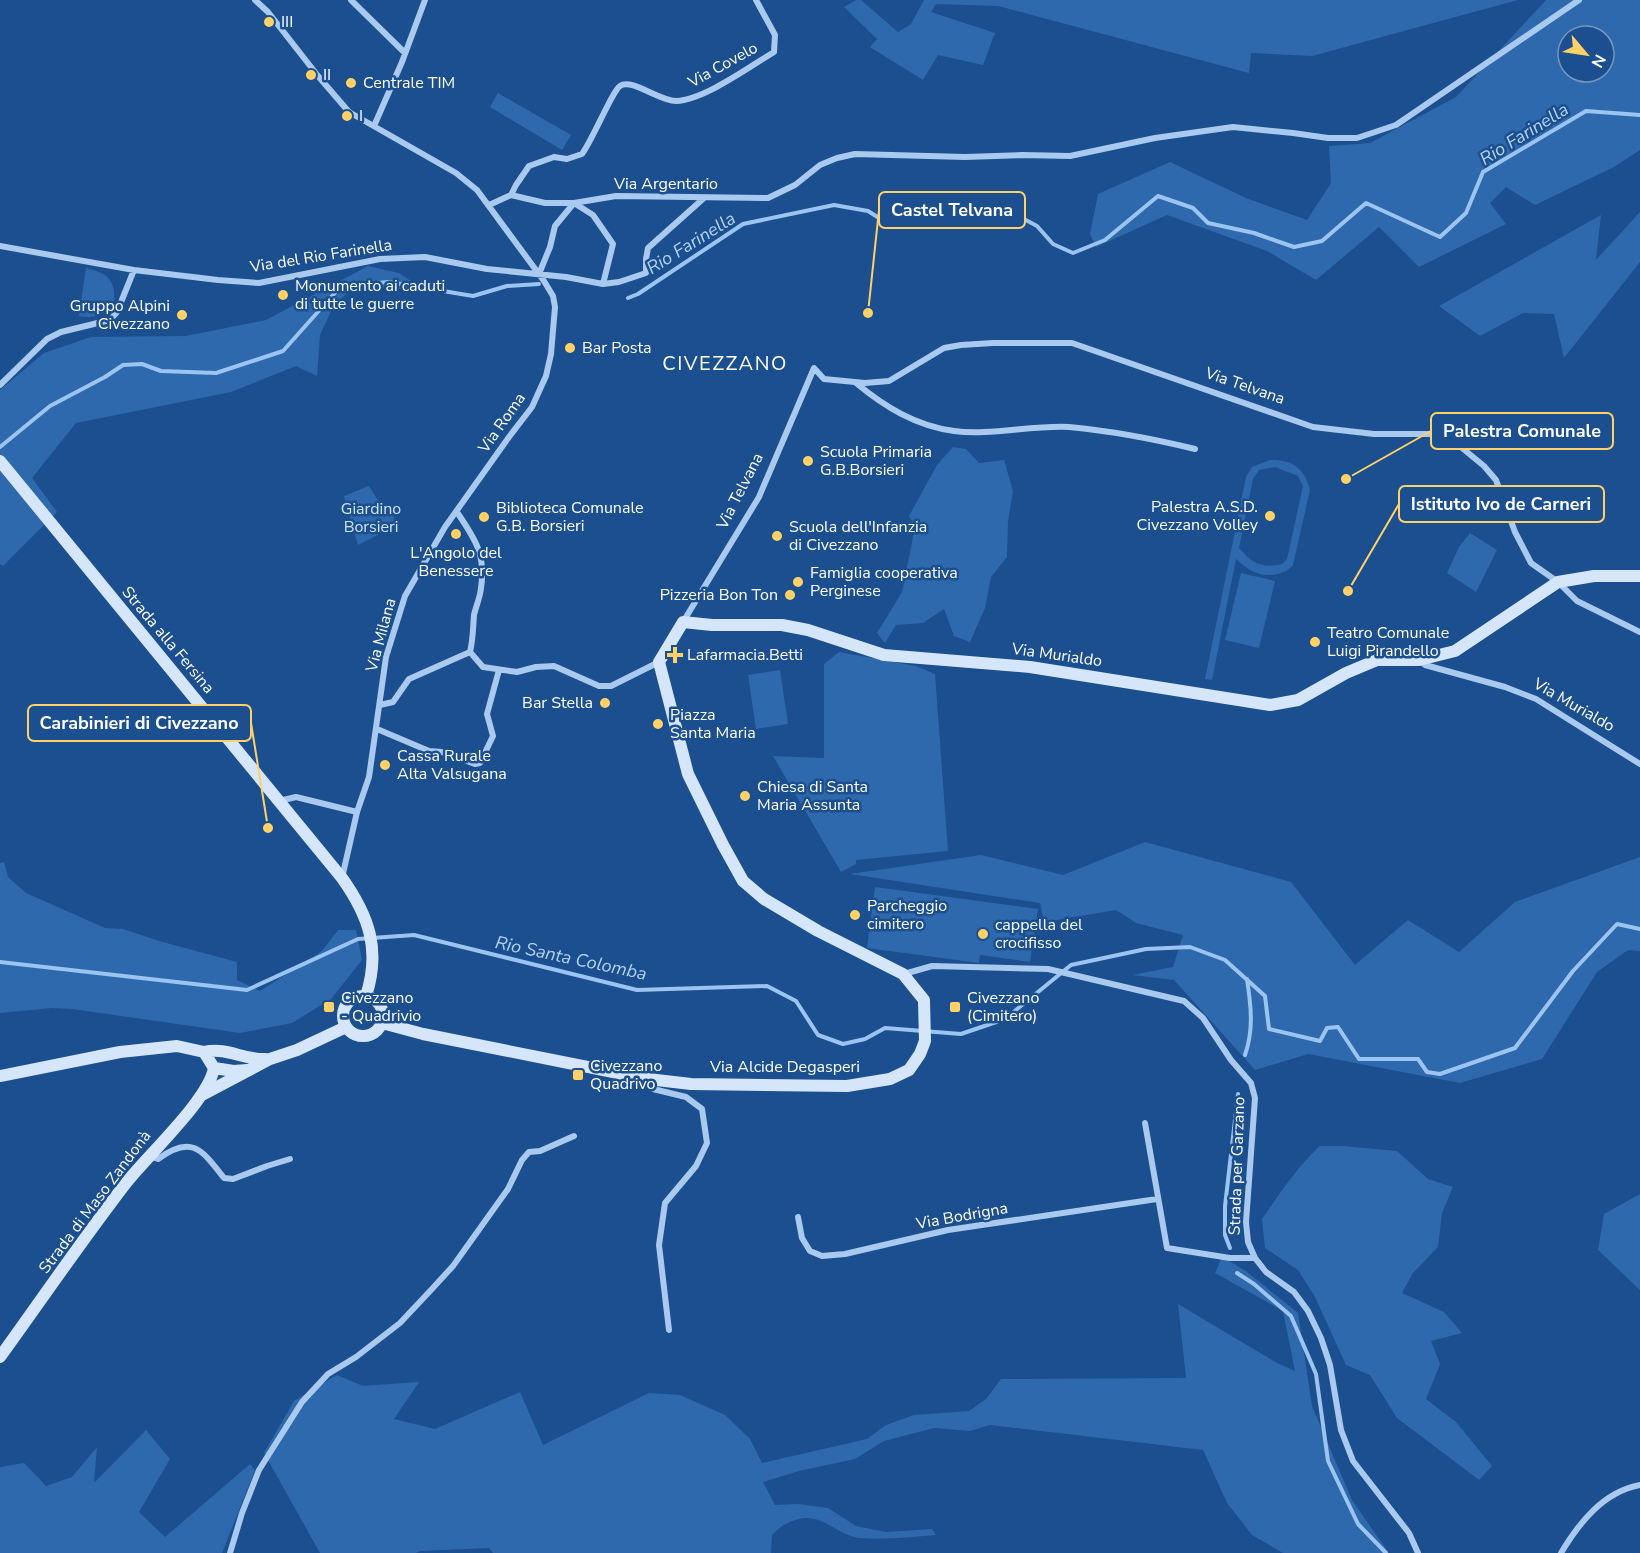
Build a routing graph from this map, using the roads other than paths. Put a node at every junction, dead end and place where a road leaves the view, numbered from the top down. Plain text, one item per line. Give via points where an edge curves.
1 (255, 0) edge
2 (351, 0) edge
3 (425, 0) edge
4 (756, 0) edge
5 (1579, 0) edge
6 (405, 53) junction
7 (374, 126) junction
8 (511, 195) junction
9 (704, 198) junction
10 (574, 203) junction
11 (489, 205) junction
12 (0, 246) edge
13 (134, 270) junction
14 (539, 274) junction
15 (603, 284) junction
16 (856, 383) junction
17 (0, 385) edge
18 (1195, 449) dead end
19 (0, 461) edge
20 (457, 512) junction
21 (1640, 576) edge
22 (1558, 582) junction
23 (683, 622) junction
24 (1640, 632) edge
25 (470, 652) junction
26 (1419, 660) junction
27 (659, 662) junction
28 (499, 670) junction
29 (380, 705) junction
30 (377, 729) junction
31 (1640, 764) edge
32 (279, 801) junction
33 (357, 812) junction
34 (342, 878) junction
35 (903, 974) junction
36 (366, 996) junction
37 (382, 1023) junction
38 (346, 1027) junction
39 (204, 1053) junction
40 (239, 1055) junction
41 (270, 1059) junction
42 (214, 1068) junction
43 (249, 1069) junction
44 (0, 1077) edge
45 (648, 1079) junction
46 (201, 1096) junction
47 (1145, 1123) dead end
48 (574, 1136) dead end
49 (149, 1155) junction
50 (290, 1159) dead end
51 (1157, 1199) junction
52 (798, 1217) dead end
53 (1255, 1258) junction
54 (669, 1330) dead end
55 (0, 1357) edge
56 (1637, 1485) edge
57 (1640, 1491) edge
58 (230, 1553) edge
59 (1418, 1553) edge
60 (1561, 1553) edge

1 - 7 street, Via Roma via 349,112
2 - 6 street
3 - 6 street
4 - 8 street, Via Covelo via 775,35 774,52 692,98 673,101 630,83 622,84 582,154 529,166
5 - 9 street, Via Argentario via 1396,125 1357,138 1233,127 1070,156 855,154 820,165 795,185 768,198
6 - 7 street
7 - 11 street, Via Roma via 456,173
8 - 10 street via 545,203
8 - 11 street
9 - 10 street, Via Argentario via 616,196
9 - 15 street via 648,248 646,273
10 - 14 street via 555,226
10 - 15 street via 593,215 613,244
11 - 14 street, Via Roma
12 - 13 street, Via del Rio Farinella
13 - 14 street, Via del Rio Farinella via 259,283 380,259 425,257
13 - 17 street via 110,320 47,339
14 - 15 street, Via del Rio Farinella
14 - 20 street, Via Roma via 555,307 546,376 532,407
16 - 18 street via 900,414 956,431 1068,427 1142,436
16 - 22 street, Via Telvana via 889,381 944,348 993,343 1072,344 1313,427 1374,434 1445,434 1496,480 1531,563
16 - 23 street, Via Telvana via 824,379 814,368 759,497
19 - 32 street, Strada alla Fersina
20 - 25 street via 478,544 483,568
20 - 29 street, Via Milana via 405,596 386,657
21 - 22 street via 1594,576
22 - 24 street, Via Telvana via 1577,601
22 - 26 street, Via Murialdo via 1455,651
23 - 26 street, Via Murialdo via 782,625 884,655 1030,667 1270,705 1298,700 1377,660
23 - 27 street, Via Telvana
25 - 28 street via 483,667
25 - 29 street via 409,679 393,702
26 - 31 street, Via Murialdo via 1536,699
27 - 28 street via 611,686 599,686 554,666 518,672
27 - 35 street, Via Alcide Degasperi via 688,774 743,881 764,899 818,931
28 - 30 street via 487,714 493,736 480,763 429,751
29 - 30 street, Via Milana
30 - 33 street, Via Milana via 369,777
32 - 33 street via 296,797
32 - 34 street, Strada alla Fersina
33 - 34 street, Via Milana
34 - 36 street, Strada alla Fersina via 357,899 370,929 373,962
35 - 45 street, Via Alcide Degasperi via 924,1000 926,1036 909,1070 890,1079 847,1086 691,1084
35 - 53 street, Strada per Garzano via 932,966 1048,969 1184,1001 1203,1018 1251,1083 1255,1098 1246,1221 1248,1242
36 - 37 street via 381,1006
36 - 38 street via 349,1001 344,1009
37 - 38 street via 365,1036
37 - 45 street, Via Alcide Degasperi
38 - 41 street
39 - 40 street via 217,1049
39 - 42 street
39 - 44 street via 177,1046 120,1052
40 - 41 street
40 - 42 street
41 - 43 street
42 - 43 street
42 - 46 street, Strada di Maso Zandonà
43 - 46 street
45 - 54 street, Via Alcide Degasperi via 653,1089 686,1097 702,1108 707,1143 696,1166 665,1203 659,1245
46 - 49 street, Strada di Maso Zandonà
47 - 51 street
48 - 58 street via 529,1152 508,1189 453,1266 400,1323 328,1374 302,1402 259,1470
49 - 50 street via 158,1160 180,1147 194,1147 227,1180
49 - 55 street, Strada di Maso Zandonà
51 - 52 street, Via Bodrigna via 948,1230 822,1256 810,1251 802,1238
51 - 53 street via 1167,1248
53 - 59 street, Strada per Garzano via 1308,1311 1330,1365 1341,1430 1353,1461 1409,1533
56 - 57 street
56 - 60 street via 1605,1499 1575,1529

